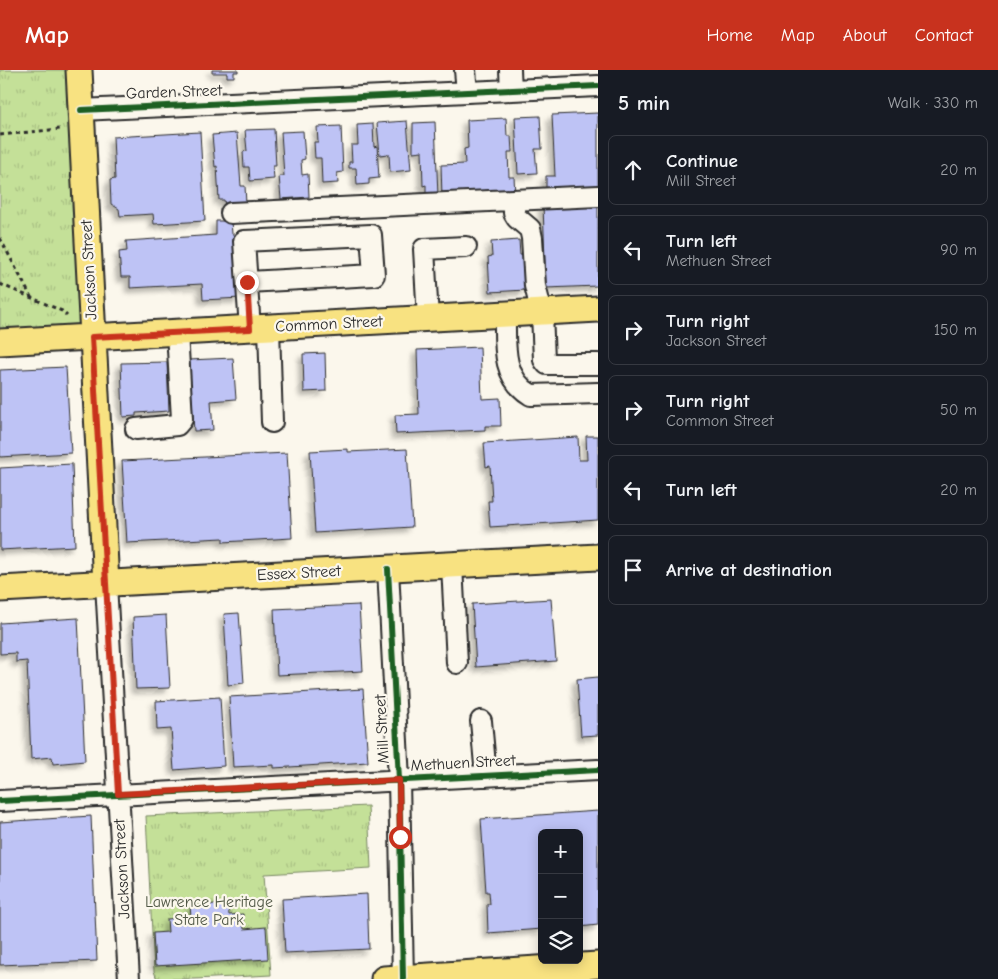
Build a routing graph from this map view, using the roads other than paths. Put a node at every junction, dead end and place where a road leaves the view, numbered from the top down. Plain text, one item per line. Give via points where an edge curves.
1 (79, 70) edge
2 (465, 70) edge
3 (510, 70) edge
4 (598, 86) edge
5 (511, 90) junction
6 (467, 92) junction
7 (81, 110) junction
8 (598, 196) edge
9 (514, 200) junction
10 (231, 213) dead end
11 (466, 247) dead end
12 (247, 282) junction
13 (598, 309) edge
14 (542, 313) junction
15 (505, 315) junction
16 (428, 319) junction
17 (259, 328) junction
18 (177, 332) junction
19 (92, 337) junction
20 (0, 342) edge
21 (544, 360) junction
22 (598, 364) edge
23 (516, 380) junction
24 (598, 393) edge
25 (272, 422) dead end
26 (136, 429) dead end
27 (598, 557) edge
28 (452, 565) junction
29 (388, 568) junction
30 (106, 584) junction
31 (0, 589) edge
32 (457, 663) dead end
33 (481, 721) dead end
34 (598, 770) edge
35 (486, 776) junction
36 (399, 780) junction
37 (118, 794) junction
38 (0, 801) edge
39 (598, 965) edge
40 (129, 979) edge
41 (397, 979) edge

1 - 7 main road, Jackson Street
2 - 6 street
3 - 5 street
4 - 5 street, Garden Street
5 - 6 street, Garden Street
6 - 7 street, Garden Street
7 - 19 main road, Jackson Street
8 - 9 street
9 - 10 street
9 - 14 street via 514,213 530,229 535,286
11 - 16 street via 424,249
12 - 12 street via 374,275 371,235 244,241
12 - 17 street
13 - 14 main road, Common Street
14 - 15 main road, Common Street
14 - 21 street
15 - 16 main road, Common Street
15 - 23 street via 506,360
16 - 17 main road, Common Street
17 - 18 main road, Common Street
17 - 25 street
18 - 19 main road, Common Street
18 - 26 street via 182,419 177,425
19 - 20 main road, Common Street
19 - 30 main road, Jackson Street
21 - 22 street via 547,364
21 - 23 street via 524,368
23 - 24 street via 522,390 532,396
27 - 28 main road, Essex Street
28 - 29 main road, Essex Street
28 - 32 street
29 - 30 main road, Essex Street
29 - 36 street, Mill Street
30 - 31 main road, Essex Street
30 - 37 street, Jackson Street
33 - 35 street
34 - 35 street, Methuen Street
35 - 36 street, Methuen Street
36 - 37 street, Methuen Street
36 - 41 street, Mill Street
37 - 38 street, Methuen Street
37 - 40 street, Jackson Street
39 - 41 main road

